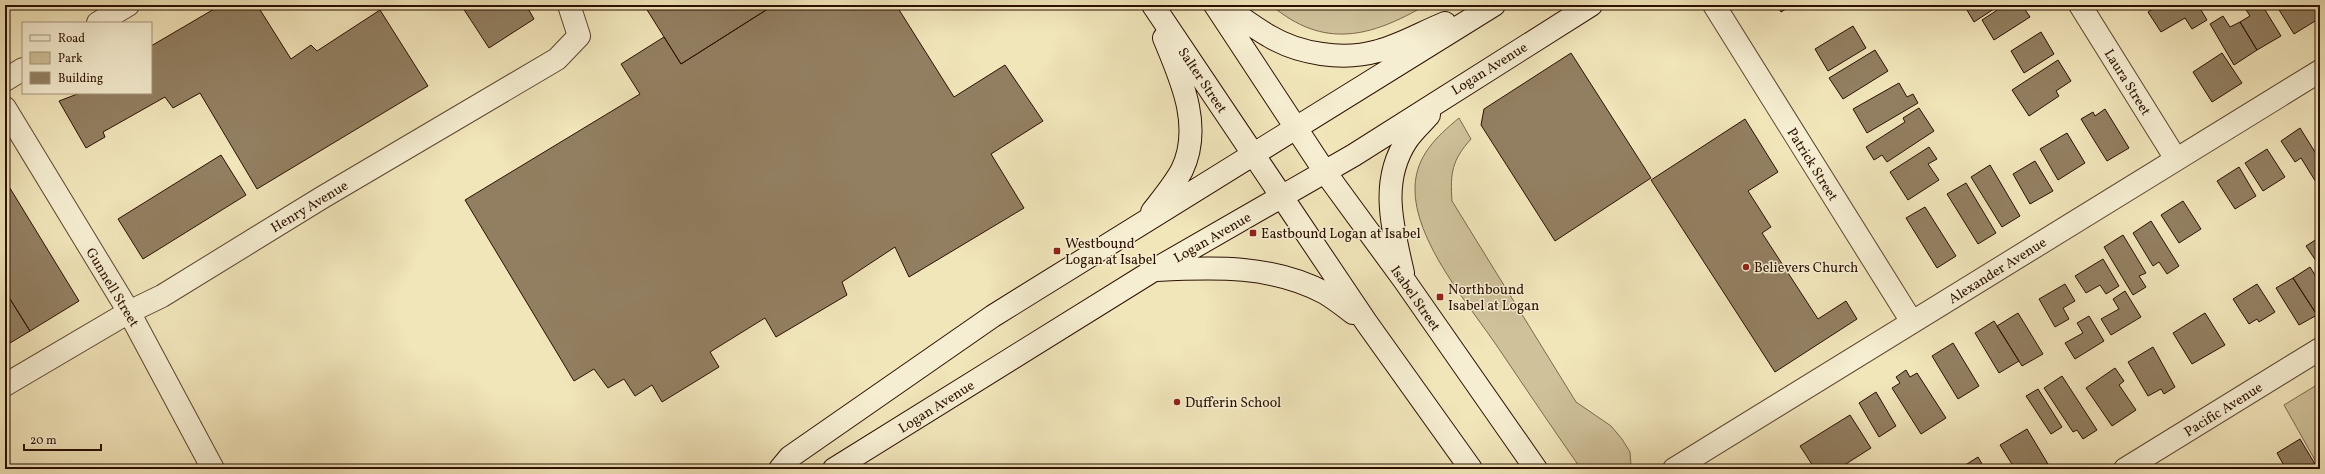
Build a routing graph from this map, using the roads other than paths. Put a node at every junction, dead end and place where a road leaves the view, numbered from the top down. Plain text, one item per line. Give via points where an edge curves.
1 (128, 5) edge
2 (569, 5) edge
3 (1152, 5) edge
4 (1214, 5) edge
5 (1223, 5) edge
6 (1487, 5) edge
7 (1494, 5) edge
8 (1591, 5) edge
9 (1714, 5) edge
10 (2080, 5) edge
11 (100, 22) edge
12 (22, 70) edge
13 (2320, 71) edge
14 (5, 80) edge
15 (1449, 93) junction
16 (5, 108) edge
17 (1295, 128) junction
18 (1253, 155) junction
19 (2176, 159) junction
20 (1325, 172) junction
21 (1280, 197) junction
22 (1146, 221) junction
23 (1154, 270) junction
24 (1404, 280) junction
25 (129, 312) junction
26 (1366, 322) junction
27 (1912, 322) junction
28 (2320, 349) edge
29 (5, 385) edge
30 (213, 469) edge
31 (780, 469) edge
32 (834, 469) edge
33 (1471, 469) edge
34 (1536, 469) edge
35 (1674, 469) edge
36 (2125, 469) edge

1 - 11 main road
2 - 25 main road, Henry Avenue via 579,36 557,58 162,296
3 - 18 main road, Salter Street
3 - 22 main road via 1188,103 1190,130 1186,158 1181,170
4 - 17 main road
5 - 6 main road via 1269,36 1286,44 1318,53 1359,55 1378,51
7 - 17 main road
8 - 15 main road, Logan Avenue
9 - 27 main road, Patrick Street
10 - 19 main road, Laura Street
12 - 14 main road
13 - 19 main road, Alexander Avenue
15 - 20 main road, Logan Avenue
15 - 24 main road via 1407,139 1392,177 1389,203
16 - 25 main road, Gunnell Street
17 - 18 main road
17 - 20 main road, Isabel Street
18 - 21 main road
18 - 22 main road
19 - 27 main road, Alexander Avenue
20 - 21 main road, Logan Avenue
20 - 24 main road, Isabel Street
21 - 23 main road, Logan Avenue
21 - 26 main road
22 - 31 main road via 993,316 790,457
23 - 26 main road via 1224,268 1271,274 1326,294
23 - 32 main road, Logan Avenue
24 - 34 main road, Isabel Street
25 - 29 main road, Henry Avenue
25 - 30 main road, Gunnell Street
26 - 33 main road
27 - 35 main road, Alexander Avenue
28 - 36 main road, Pacific Avenue

